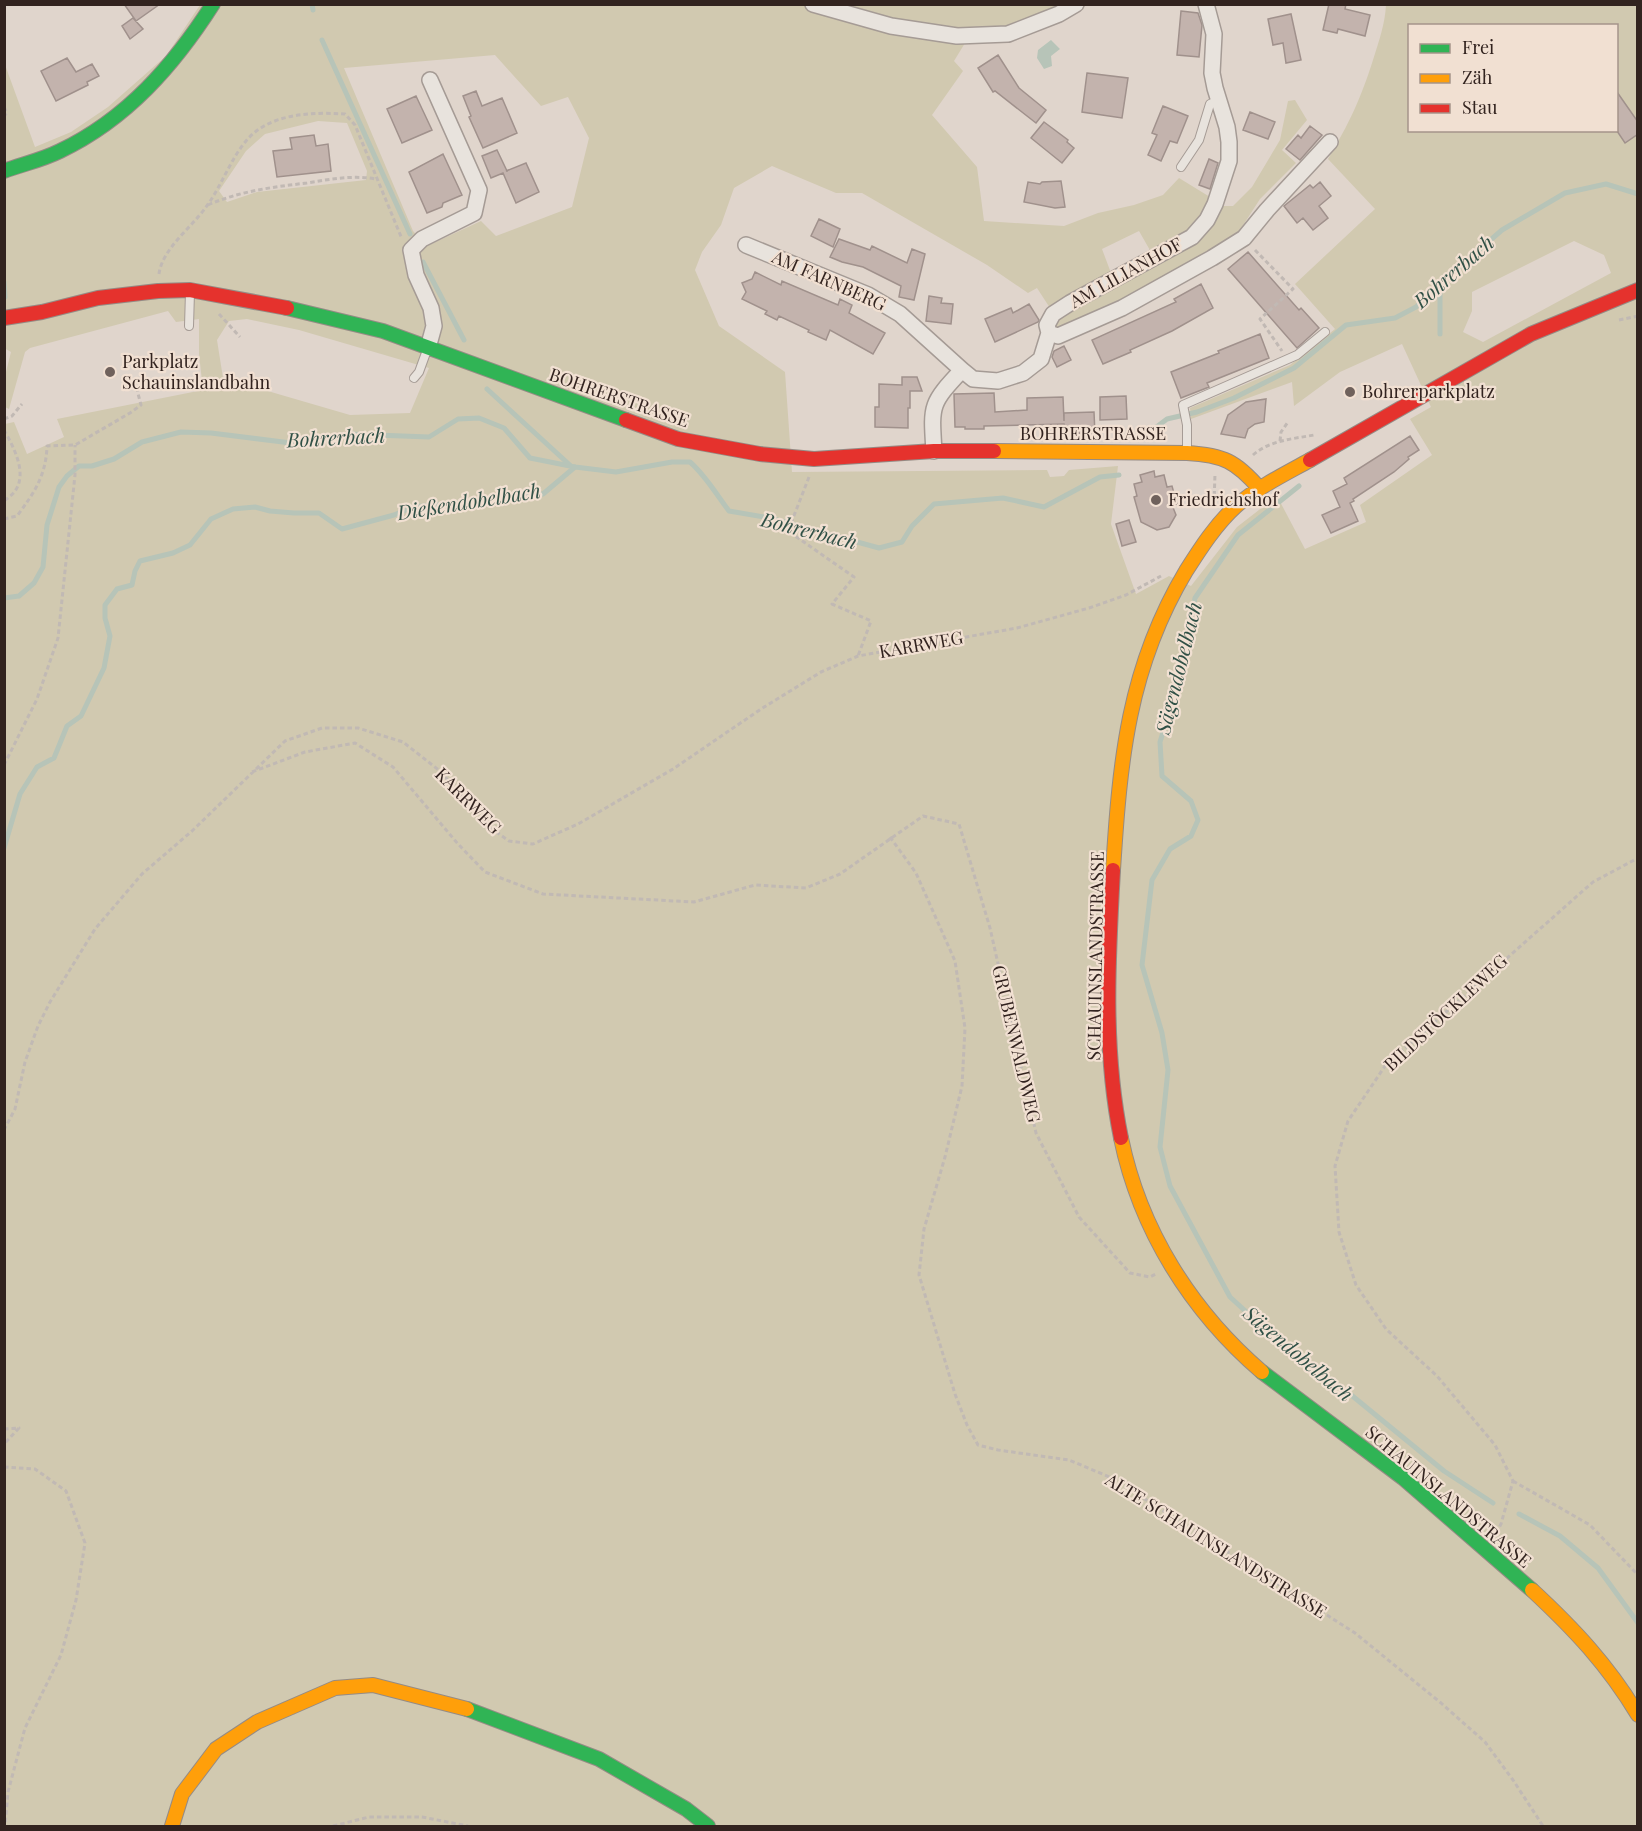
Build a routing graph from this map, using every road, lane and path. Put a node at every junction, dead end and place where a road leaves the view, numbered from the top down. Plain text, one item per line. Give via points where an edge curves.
1 (213, 4) edge
2 (813, 4) edge
3 (1076, 4) edge
4 (1206, 4) edge
5 (430, 80) dead end
6 (1219, 100) junction
7 (4, 107) edge
8 (4, 116) edge
9 (1330, 142) dead end
10 (1181, 167) dead end
11 (4, 171) edge
12 (377, 179) junction
13 (208, 205) junction
14 (1244, 238) junction
15 (746, 245) dead end
16 (411, 250) junction
17 (190, 290) junction
18 (1638, 290) edge
19 (158, 291) junction
20 (5, 319) edge
21 (189, 326) dead end
22 (1325, 332) dead end
23 (1049, 333) junction
24 (428, 348) junction
25 (1288, 359) junction
26 (962, 370) junction
27 (414, 378) dead end
28 (135, 382) dead end
29 (22, 404) dead end
30 (4, 418) edge
31 (1288, 422) dead end
32 (4, 430) edge
33 (1280, 441) junction
34 (75, 445) junction
35 (1334, 445) junction
36 (934, 451) junction
37 (1188, 453) junction
38 (1216, 454) junction
39 (814, 459) junction
40 (1239, 468) junction
41 (1260, 489) junction
42 (4, 501) edge
43 (4, 519) edge
44 (1220, 524) junction
45 (1183, 563) junction
46 (858, 656) junction
47 (4, 765) edge
48 (250, 773) junction
49 (890, 837) junction
50 (1638, 858) edge
51 (4, 1130) edge
52 (1172, 1269) junction
53 (4, 1429) edge
54 (4, 1444) edge
55 (4, 1467) edge
56 (1514, 1481) junction
57 (1487, 1549) junction
58 (1638, 1575) edge
59 (1638, 1715) edge
60 (4, 1827) edge
61 (172, 1827) edge
62 (333, 1827) edge
63 (468, 1827) edge
64 (708, 1827) edge
65 (1543, 1827) edge

1 - 11 main road via 171,66 129,108 60,152
2 - 3 street via 891,26 957,36 1008,34
4 - 6 street, AM LILIANHOF via 1214,34 1212,73
5 - 16 street via 479,190 474,213 423,239
6 - 10 lane via 1210,104 1199,140
6 - 23 street, AM LILIANHOF via 1227,127 1228,161 1207,219 1192,237 1053,314 1047,325
7 - 8 path via 8,113
9 - 14 street, AM LILIANHOF
12 - 13 path via 358,176 256,190
12 - 13 path via 355,125 345,114 314,112 266,125 247,140
12 - 16 path via 404,244
13 - 19 path via 165,256
14 - 23 street, AM LILIANHOF via 1122,308 1058,336
14 - 25 path via 1293,289 1260,319
15 - 26 street, AM FARNBERG via 876,300 900,314
16 - 24 street via 416,275 431,308 434,326
17 - 19 main road, BOHRERSTRASSE
17 - 21 lane
17 - 24 main road, BOHRERSTRASSE via 283,306 383,331
18 - 35 main road, SCHAUINSLANDSTRASSE via 1532,334
19 - 20 main road, BOHRERSTRASSE via 98,298
22 - 25 lane
23 - 26 street, AM LILIANHOF via 1041,359 1023,373 998,381 974,379
24 - 27 lane
24 - 39 main road, BOHRERSTRASSE via 678,439
25 - 37 lane via 1183,405
26 - 36 street via 933,406
28 - 34 path via 141,405
29 - 30 path via 12,416
31 - 33 path
32 - 42 path via 16,455 20,481
33 - 35 path via 1324,433
33 - 40 path via 1261,448
34 - 43 path via 47,446 38,487 17,516
34 - 47 path via 58,638 37,699
35 - 41 main road, SCHAUINSLANDSTRASSE
36 - 37 main road, BOHRERSTRASSE
36 - 39 main road, BOHRERSTRASSE
37 - 38 main road, BOHRERSTRASSE
38 - 40 main road, BOHRERSTRASSE
38 - 44 path via 1213,518
39 - 46 path via 788,531 854,577 832,604 871,621
40 - 41 main road, BOHRERSTRASSE
41 - 44 main road, SCHAUINSLANDSTRASSE
44 - 45 main road, SCHAUINSLANDSTRASSE
45 - 46 path, KARRWEG via 1126,595 1089,608 1017,628
45 - 52 main road, SCHAUINSLANDSTRASSE via 1140,674 1129,715 1119,782 1110,977 1111,1059 1128,1172
46 - 48 path, KARRWEG via 821,672 673,769 578,824 533,844 509,841 488,826 440,771 403,742 358,728 322,728 285,741
48 - 49 path via 306,752 355,743 393,767 485,872 543,894 694,902 755,885 806,888 840,874
48 - 51 path, KARRWEG via 142,874 95,929 38,1026 15,1109
49 - 52 path, GRUBENWALDWEG via 923,816 959,824 990,928 1036,1133 1079,1217 1130,1273 1150,1276
49 - 65 path, ALTE SCHAUINSLANDSTRASSE via 916,873 955,961 965,1028 962,1086 924,1229 919,1275 955,1394 978,1445 1069,1460 1112,1478 1355,1633 1485,1742
50 - 56 path, BILDSTÖCKLEWEG via 1593,882 1385,1066 1348,1121 1335,1166 1339,1232 1356,1286 1386,1329 1437,1376 1495,1445
52 - 57 main road, SCHAUINSLANDSTRASSE via 1201,1312 1241,1355 1405,1480
53 - 54 path via 19,1428
55 - 60 path via 35,1469 66,1491 85,1543 76,1600 61,1655 25,1728 8,1792
56 - 57 path via 1501,1524
56 - 58 path via 1590,1526
57 - 59 main road, SCHAUINSLANDSTRASSE via 1571,1628 1613,1674
61 - 64 main road via 182,1794 216,1749 257,1722 335,1688 373,1685 456,1706 599,1759 686,1809
62 - 63 path via 369,1817 422,1817

